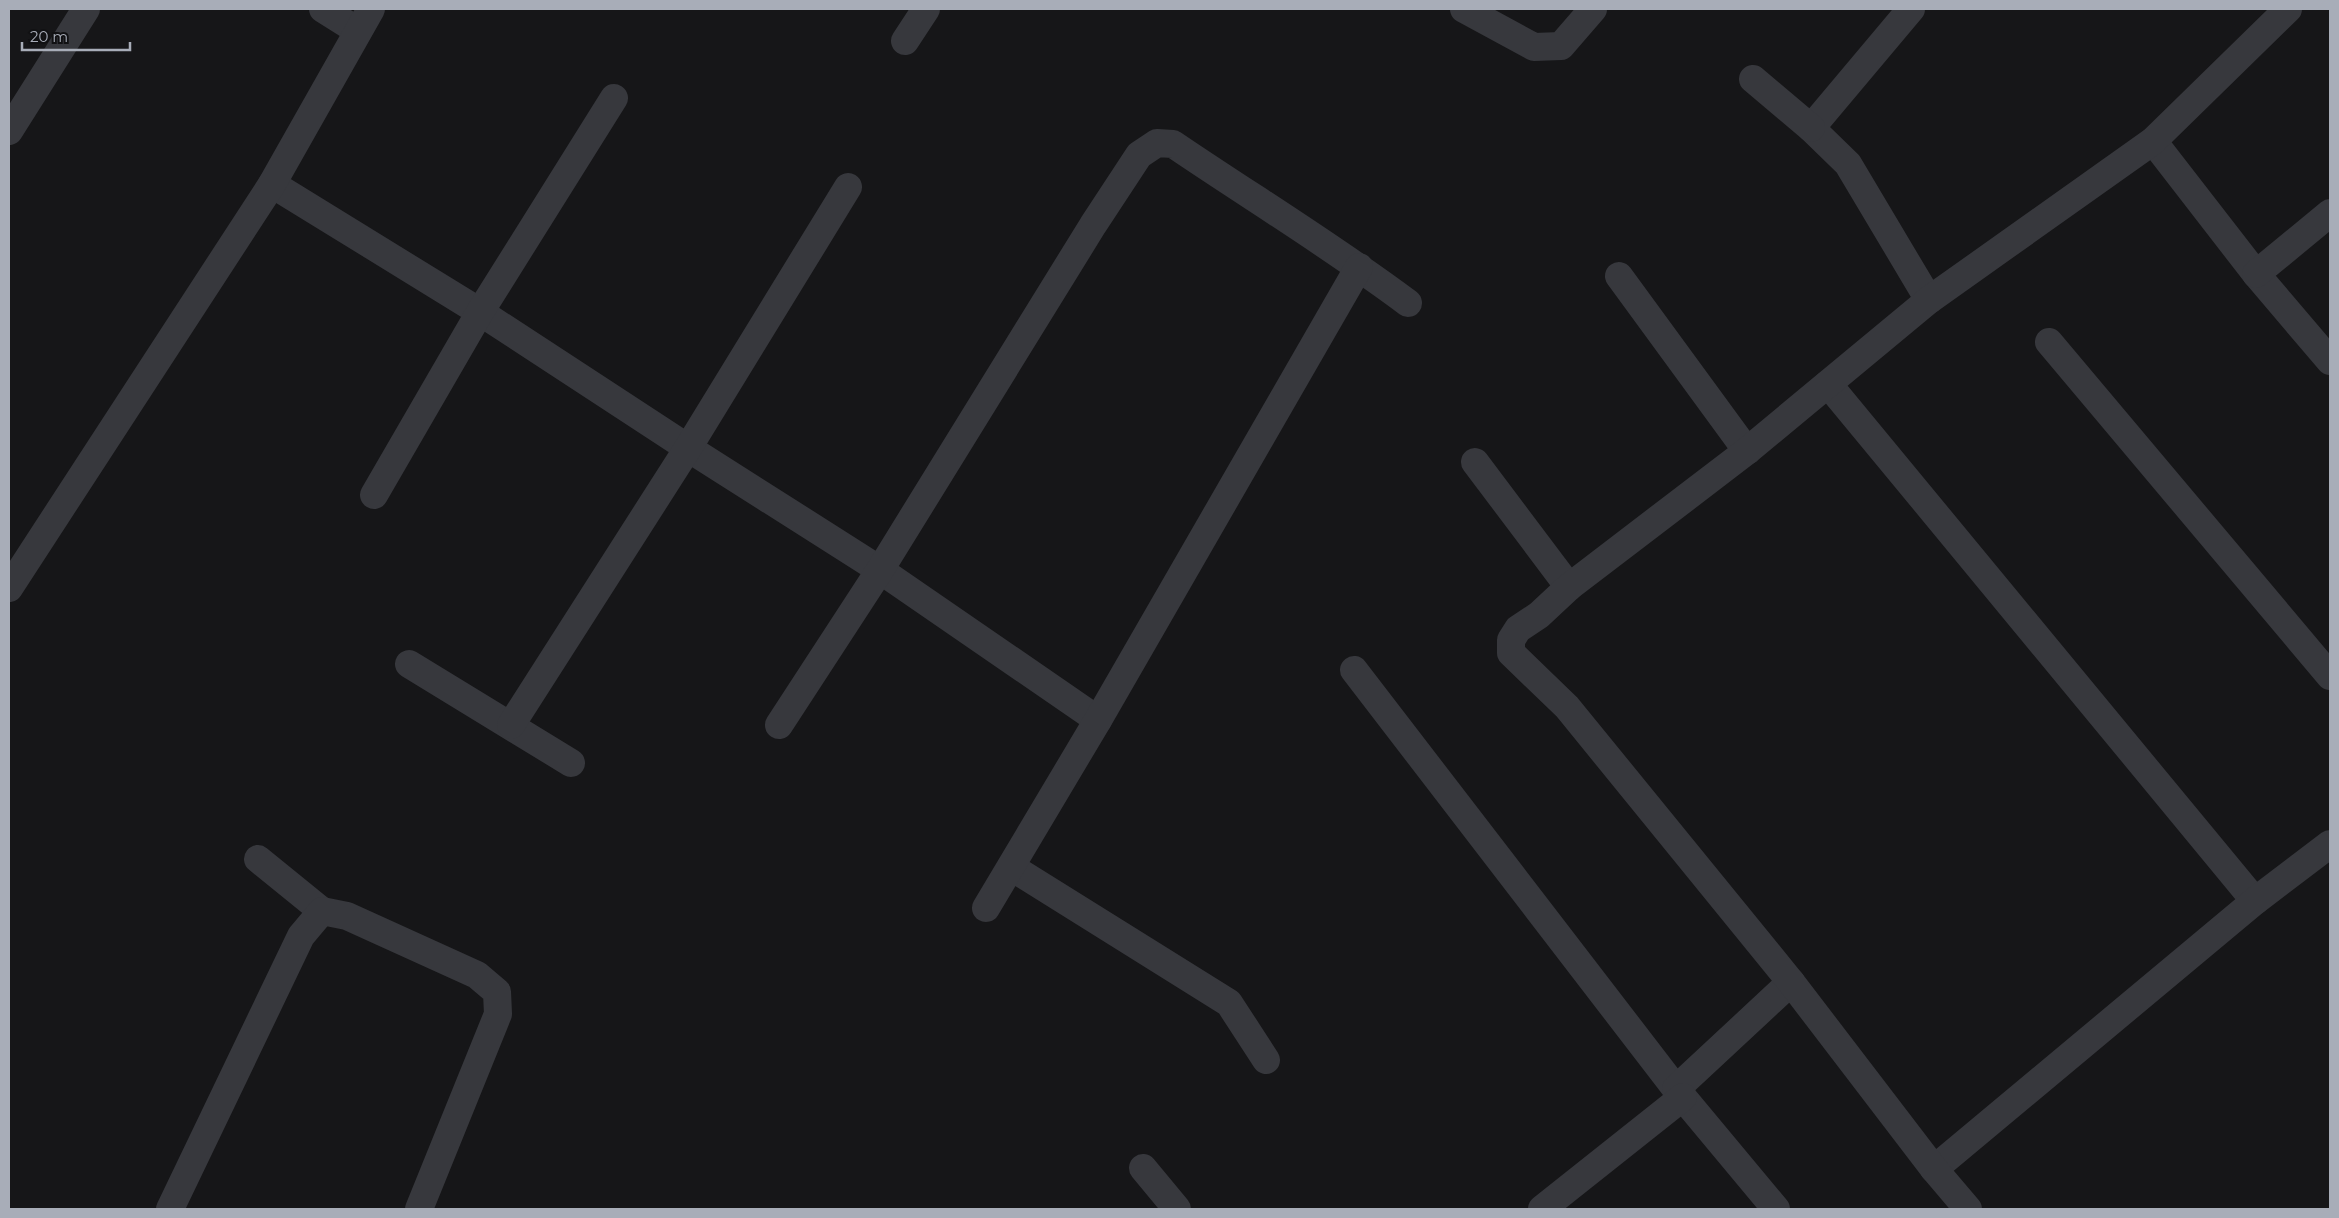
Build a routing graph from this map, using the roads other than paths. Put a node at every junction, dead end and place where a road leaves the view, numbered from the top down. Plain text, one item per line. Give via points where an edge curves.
1 (86, 9) edge
2 (323, 9) edge
3 (926, 9) edge
4 (1464, 9) edge
5 (1593, 9) edge
6 (1911, 9) edge
7 (2288, 9) edge
8 (365, 20) edge
9 (905, 42) dead end
10 (1753, 79) dead end
11 (614, 98) dead end
12 (1811, 128) junction
13 (9, 131) edge
14 (2153, 141) junction
15 (272, 184) junction
16 (848, 187) dead end
17 (2330, 213) edge
18 (1360, 266) junction
19 (2256, 274) junction
20 (1619, 276) dead end
21 (1930, 300) junction
22 (1408, 303) dead end
23 (480, 312) junction
24 (2049, 342) dead end
25 (2330, 361) edge
26 (1828, 384) junction
27 (688, 448) junction
28 (1747, 450) junction
29 (1475, 462) dead end
30 (374, 495) dead end
31 (880, 570) junction
32 (9, 588) edge
33 (1569, 588) junction
34 (408, 664) dead end
35 (1354, 670) dead end
36 (2330, 676) edge
37 (1098, 720) junction
38 (512, 725) junction
39 (779, 725) dead end
40 (571, 762) dead end
41 (2330, 844) edge
42 (258, 859) dead end
43 (1010, 867) junction
44 (2255, 901) junction
45 (986, 908) dead end
46 (322, 911) junction
47 (1791, 982) junction
48 (1266, 1060) dead end
49 (1679, 1093) junction
50 (1143, 1168) dead end
51 (1934, 1169) junction
52 (170, 1209) edge
53 (419, 1209) edge
54 (1177, 1209) edge
55 (1542, 1209) edge
56 (1776, 1209) edge
57 (1968, 1209) edge

1 - 13 street
2 - 8 street
3 - 9 street
4 - 5 street via 1534,47 1561,46
6 - 12 street
7 - 14 street
8 - 15 street
10 - 12 street
11 - 23 street
12 - 21 street via 1848,164
14 - 19 street
14 - 21 street
15 - 23 street
15 - 32 street
16 - 27 street
17 - 19 street
18 - 22 street
18 - 31 street via 1173,144 1157,143 1139,155 1092,226
18 - 37 street
19 - 25 street
20 - 28 street
21 - 26 street
23 - 27 street
23 - 30 street
24 - 36 street
26 - 28 street
26 - 44 street
27 - 31 street
27 - 38 street
28 - 33 street
29 - 33 street
31 - 37 street
31 - 39 street
33 - 47 street via 1539,616 1518,629 1511,640 1511,653 1566,707
34 - 38 street
35 - 49 street
37 - 43 street
38 - 40 street
41 - 44 street
42 - 46 street
43 - 45 street
43 - 48 street via 1229,1003
44 - 51 street
46 - 52 street via 301,936
46 - 53 street via 348,916 477,975 497,992 498,1014
47 - 49 street
47 - 51 street
49 - 55 street
49 - 56 street
50 - 54 street
51 - 57 street

